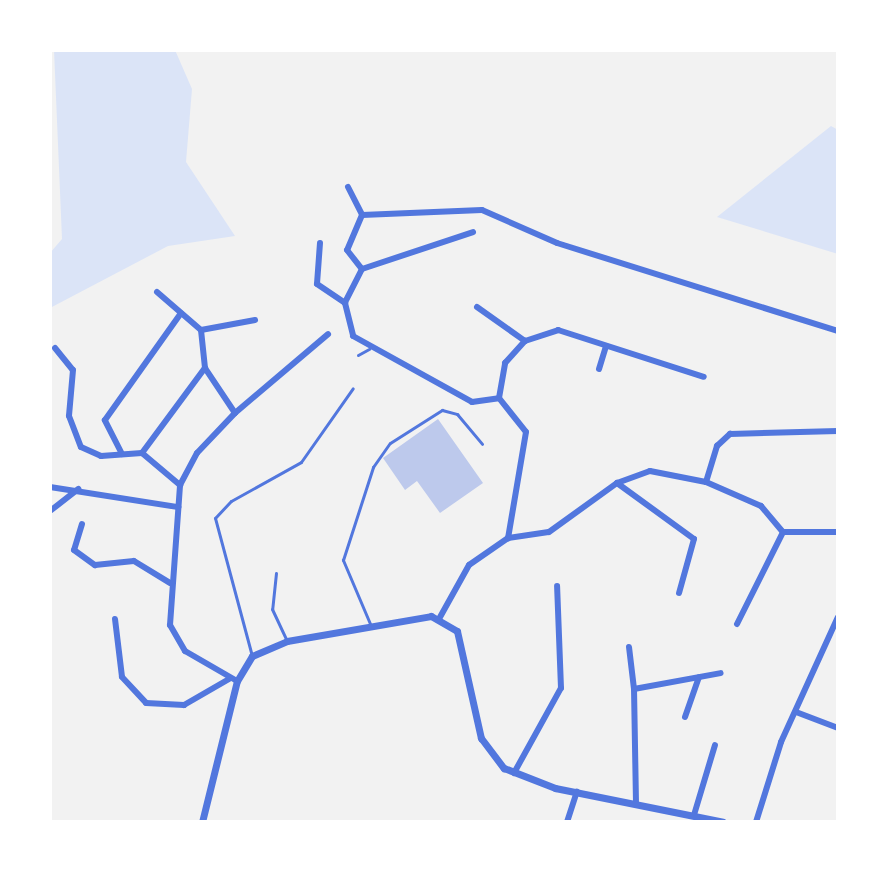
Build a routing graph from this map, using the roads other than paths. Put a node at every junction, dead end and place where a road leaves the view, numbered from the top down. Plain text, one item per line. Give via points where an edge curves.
1 (348, 187) dead end
2 (362, 215) junction
3 (473, 232) dead end
4 (320, 243) dead end
5 (362, 269) junction
6 (157, 292) dead end
7 (345, 303) junction
8 (477, 307) dead end
9 (181, 313) junction
10 (255, 320) dead end
11 (201, 330) junction
12 (838, 331) edge
13 (328, 334) dead end
14 (525, 341) junction
15 (606, 346) junction
16 (55, 348) dead end
17 (369, 349) junction
18 (358, 355) dead end
19 (205, 368) junction
20 (599, 369) dead end
21 (704, 377) dead end
22 (353, 388) dead end
23 (499, 398) junction
24 (235, 413) junction
25 (838, 431) edge
26 (482, 444) dead end
27 (142, 453) junction
28 (122, 454) junction
29 (706, 482) junction
30 (617, 483) junction
31 (180, 485) junction
32 (50, 487) edge
33 (78, 489) junction
34 (178, 507) junction
35 (50, 511) edge
36 (82, 524) dead end
37 (783, 532) junction
38 (838, 532) edge
39 (508, 538) junction
40 (276, 573) dead end
41 (170, 583) junction
42 (557, 586) dead end
43 (679, 593) dead end
44 (440, 617) junction
45 (838, 617) edge
46 (115, 619) dead end
47 (737, 624) dead end
48 (371, 626) junction
49 (287, 641) junction
50 (629, 647) dead end
51 (252, 656) junction
52 (721, 673) dead end
53 (699, 677) junction
54 (233, 680) junction
55 (634, 689) junction
56 (796, 712) junction
57 (685, 717) dead end
58 (838, 728) edge
59 (715, 745) dead end
60 (514, 773) junction
61 (577, 792) junction
62 (636, 803) junction
63 (694, 815) junction
64 (202, 822) edge
65 (567, 822) edge
66 (723, 822) edge
67 (756, 822) edge

1 - 2 street
2 - 5 street via 347,250
2 - 12 street via 482,210 557,243
3 - 5 street
4 - 7 street via 317,284
5 - 7 street
6 - 9 street
7 - 17 street via 349,330
8 - 14 street
9 - 11 street
9 - 28 street via 105,420
10 - 11 street
11 - 19 street
13 - 24 street
14 - 15 street via 569,329
14 - 23 street via 505,363
15 - 20 street
15 - 21 street
16 - 28 street via 73,370 72,435 88,453
17 - 18 lane
17 - 23 street via 472,402
19 - 24 street
19 - 27 street
22 - 51 lane via 301,462 231,501 215,518
23 - 39 street via 527,440
24 - 31 street via 197,453
25 - 29 street via 730,434 717,446
26 - 48 lane via 457,414 442,410 390,443 373,467 343,560
27 - 28 street
27 - 31 street
29 - 30 street via 650,471
29 - 37 street via 761,506
30 - 39 street via 549,532
30 - 43 street via 694,539
31 - 34 street
32 - 33 street
33 - 34 street
33 - 35 street
34 - 41 street
36 - 41 street via 74,550 95,565 134,561
37 - 38 street
37 - 47 street
39 - 44 street via 469,565
40 - 49 lane via 272,609
41 - 54 street via 175,640
42 - 60 street via 561,688
44 - 48 street
44 - 60 street via 464,645 481,738
45 - 56 street
46 - 54 street via 122,677 146,703 184,705
48 - 49 street
49 - 51 street
50 - 55 street
51 - 54 street
52 - 53 street
53 - 55 street
53 - 57 street
54 - 64 street
55 - 62 street
56 - 58 street
56 - 67 street
59 - 63 street
60 - 61 street
61 - 62 street
61 - 65 street
62 - 63 street
63 - 66 street

